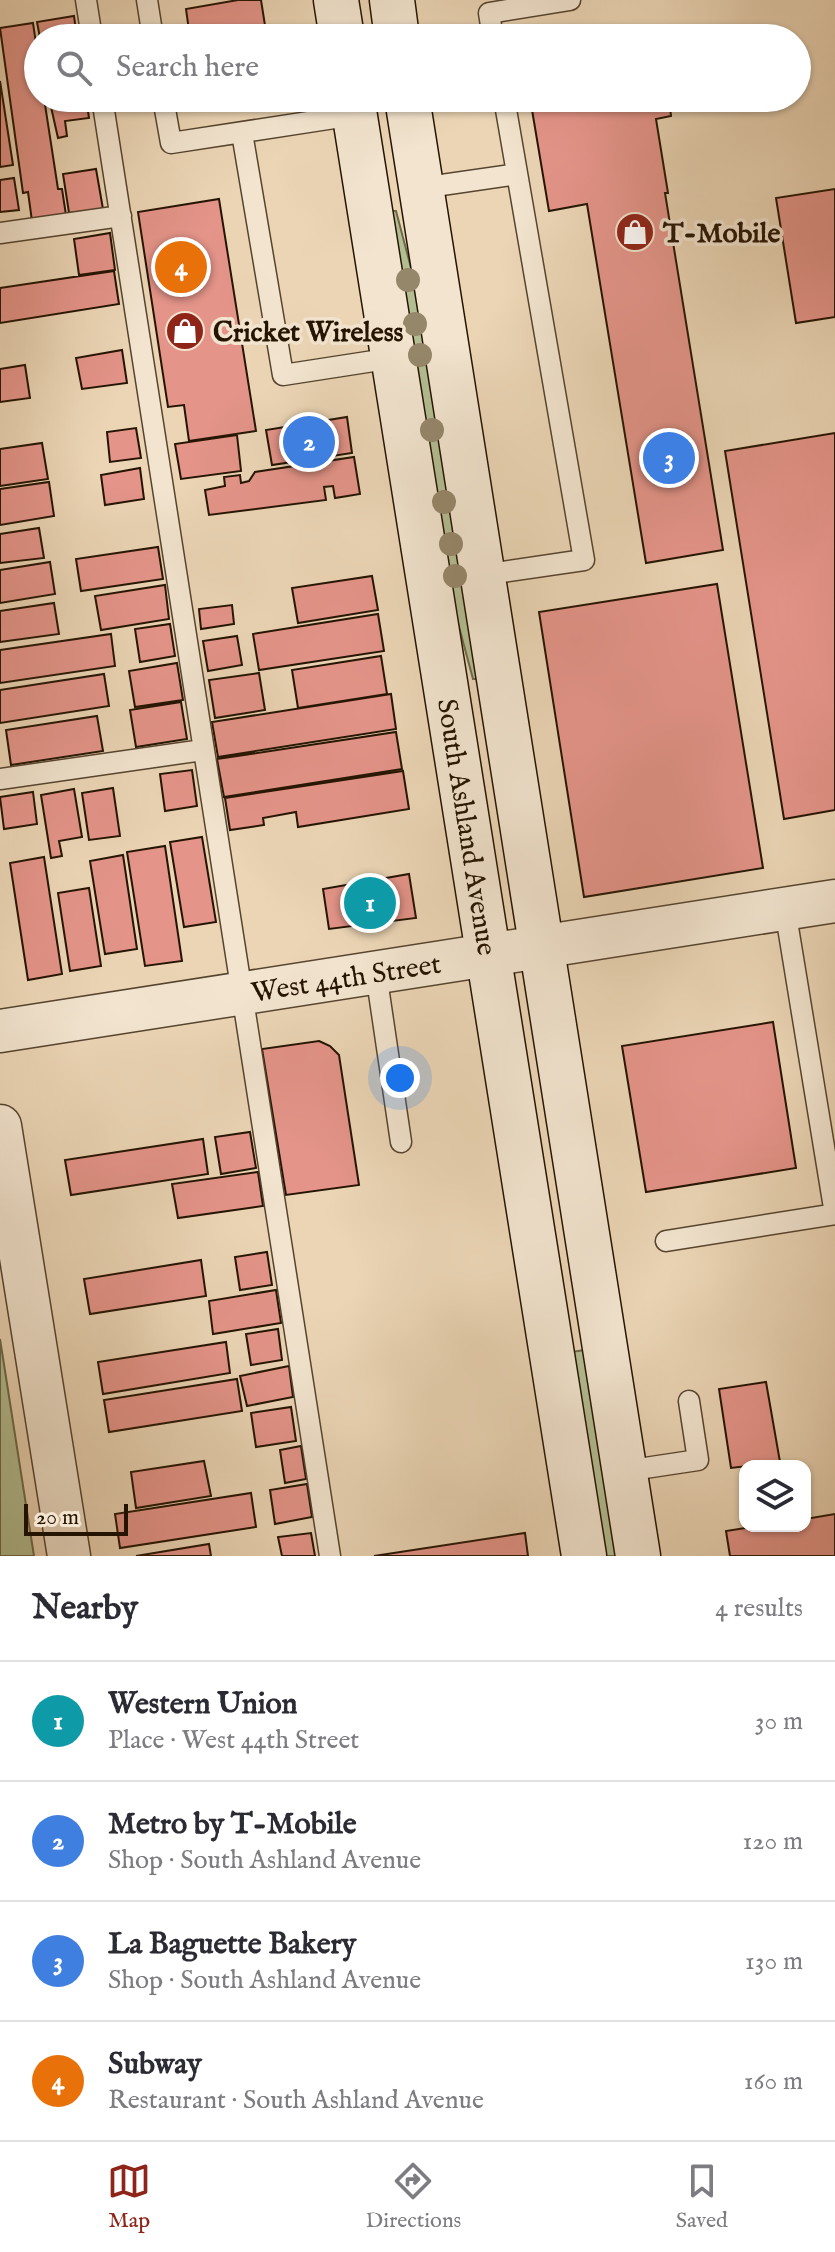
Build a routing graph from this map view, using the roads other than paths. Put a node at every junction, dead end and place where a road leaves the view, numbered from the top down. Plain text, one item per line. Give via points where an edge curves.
1 (86, 0) edge
2 (147, 0) edge
3 (336, 0) edge
4 (392, 0) edge
5 (570, 0) edge
6 (90, 24) edge
7 (151, 24) edge
8 (340, 24) edge
9 (395, 24) edge
10 (491, 24) edge
11 (104, 112) edge
12 (165, 112) edge
13 (328, 112) edge
14 (354, 112) edge
15 (409, 112) edge
16 (506, 112) edge
17 (242, 133) junction
18 (517, 174) junction
19 (421, 188) junction
20 (121, 216) junction
21 (0, 233) edge
22 (393, 358) junction
23 (482, 575) junction
24 (203, 750) junction
25 (0, 779) edge
26 (835, 901) edge
27 (785, 909) junction
28 (540, 948) junction
29 (489, 955) junction
30 (376, 973) junction
31 (241, 994) junction
32 (0, 1031) edge
33 (0, 1126) edge
34 (401, 1142) dead end
35 (666, 1241) dead end
36 (689, 1401) dead end
37 (625, 1471) junction
38 (69, 1556) edge
39 (330, 1556) edge
40 (584, 1556) edge
41 (638, 1556) edge

1 - 6 lane
2 - 7 lane
3 - 8 main road
4 - 9 main road
5 - 10 lane via 489,13
11 - 20 lane
12 - 17 lane via 171,143
13 - 17 lane
14 - 22 main road, South Ashland Avenue
15 - 19 main road, South Ashland Avenue
16 - 18 lane
17 - 22 lane via 283,375
18 - 19 lane
18 - 23 lane via 584,560
19 - 23 main road, South Ashland Avenue
20 - 21 lane
20 - 24 lane
22 - 29 main road, South Ashland Avenue
23 - 28 main road, South Ashland Avenue
24 - 25 lane
24 - 31 lane
26 - 27 street, West 44th Street
27 - 28 street, West 44th Street
27 - 35 lane via 835,1214
28 - 29 street, West 44th Street
28 - 37 main road, South Ashland Avenue
29 - 30 street, West 44th Street
29 - 40 main road, South Ashland Avenue
30 - 31 street, West 44th Street
30 - 34 lane
31 - 32 street, West 44th Street
31 - 39 lane
33 - 38 street
36 - 37 lane via 698,1460
37 - 41 main road, South Ashland Avenue

